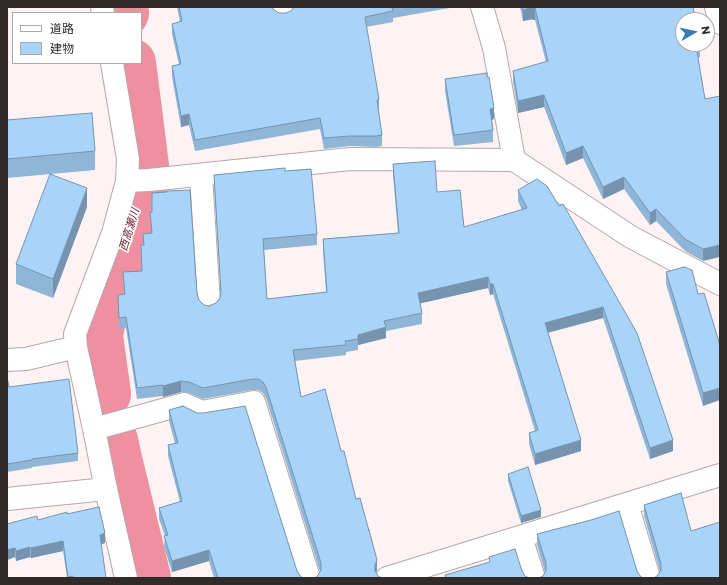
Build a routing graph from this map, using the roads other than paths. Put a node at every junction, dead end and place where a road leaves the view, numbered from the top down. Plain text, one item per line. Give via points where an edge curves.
1 (482, 7) edge
2 (716, 7) edge
3 (720, 23) edge
4 (112, 64) edge
5 (514, 160) junction
6 (201, 175) junction
7 (127, 181) junction
8 (720, 284) edge
9 (209, 304) edge
10 (76, 347) junction
11 (7, 360) edge
12 (94, 429) junction
13 (720, 475) edge
14 (106, 489) junction
15 (7, 499) edge
16 (627, 504) junction
17 (521, 537) junction
18 (126, 578) edge
19 (309, 578) edge
20 (387, 578) edge
21 (534, 578) edge
22 (649, 578) edge

1 - 5 street via 494,48
2 - 3 street
4 - 7 street via 128,159
5 - 6 street via 350,159
5 - 8 street via 631,237
6 - 7 street
6 - 9 street
7 - 10 street via 113,233 75,334
10 - 11 street via 26,359
10 - 12 street
12 - 14 street
12 - 19 street via 184,404 202,412 254,402
13 - 16 street
14 - 15 street
14 - 18 street
16 - 17 street
16 - 22 street
17 - 20 street
17 - 21 street

